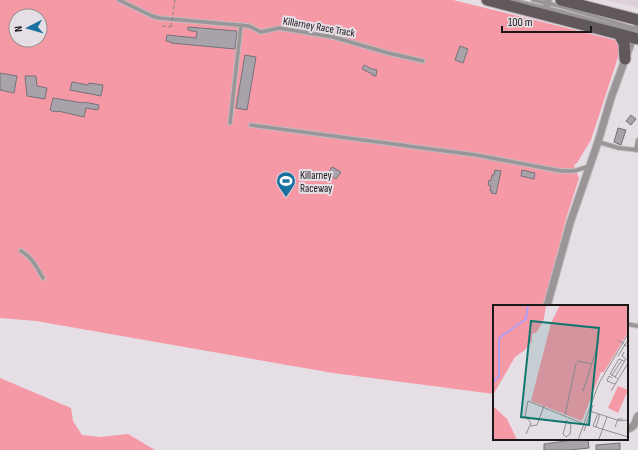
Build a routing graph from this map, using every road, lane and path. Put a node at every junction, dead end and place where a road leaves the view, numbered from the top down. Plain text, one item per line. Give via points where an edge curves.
1 (119, 0) edge
2 (175, 0) edge
3 (487, 0) edge
4 (511, 0) edge
5 (533, 0) edge
6 (561, 0) edge
7 (546, 7) edge
8 (241, 25) junction
9 (162, 26) dead end
10 (637, 31) edge
11 (619, 34) junction
12 (625, 59) junction
13 (423, 61) dead end
14 (230, 123) dead end
15 (252, 125) dead end
16 (638, 141) edge
17 (598, 142) junction
18 (637, 150) edge
19 (590, 166) junction
20 (21, 251) dead end
21 (44, 278) dead end
22 (547, 305) edge
23 (628, 324) edge
24 (638, 326) edge
25 (638, 416) edge
26 (628, 429) edge

1 - 8 lane, Killarney Race Track via 159,18
2 - 9 path, bridge via 171,26
3 - 7 main road
4 - 7 lane
5 - 7 lane
6 - 10 main road
7 - 10 lane
7 - 11 main road
8 - 13 lane, Killarney Race Track via 261,32 279,28 328,36
8 - 14 lane
10 - 11 main road
10 - 12 street
11 - 12 main road via 624,43
12 - 17 street
15 - 19 lane via 476,155 561,172
16 - 18 lane
17 - 18 lane
17 - 19 street
19 - 22 street via 570,223
20 - 21 lane via 31,258
23 - 24 lane
25 - 26 street via 634,426

